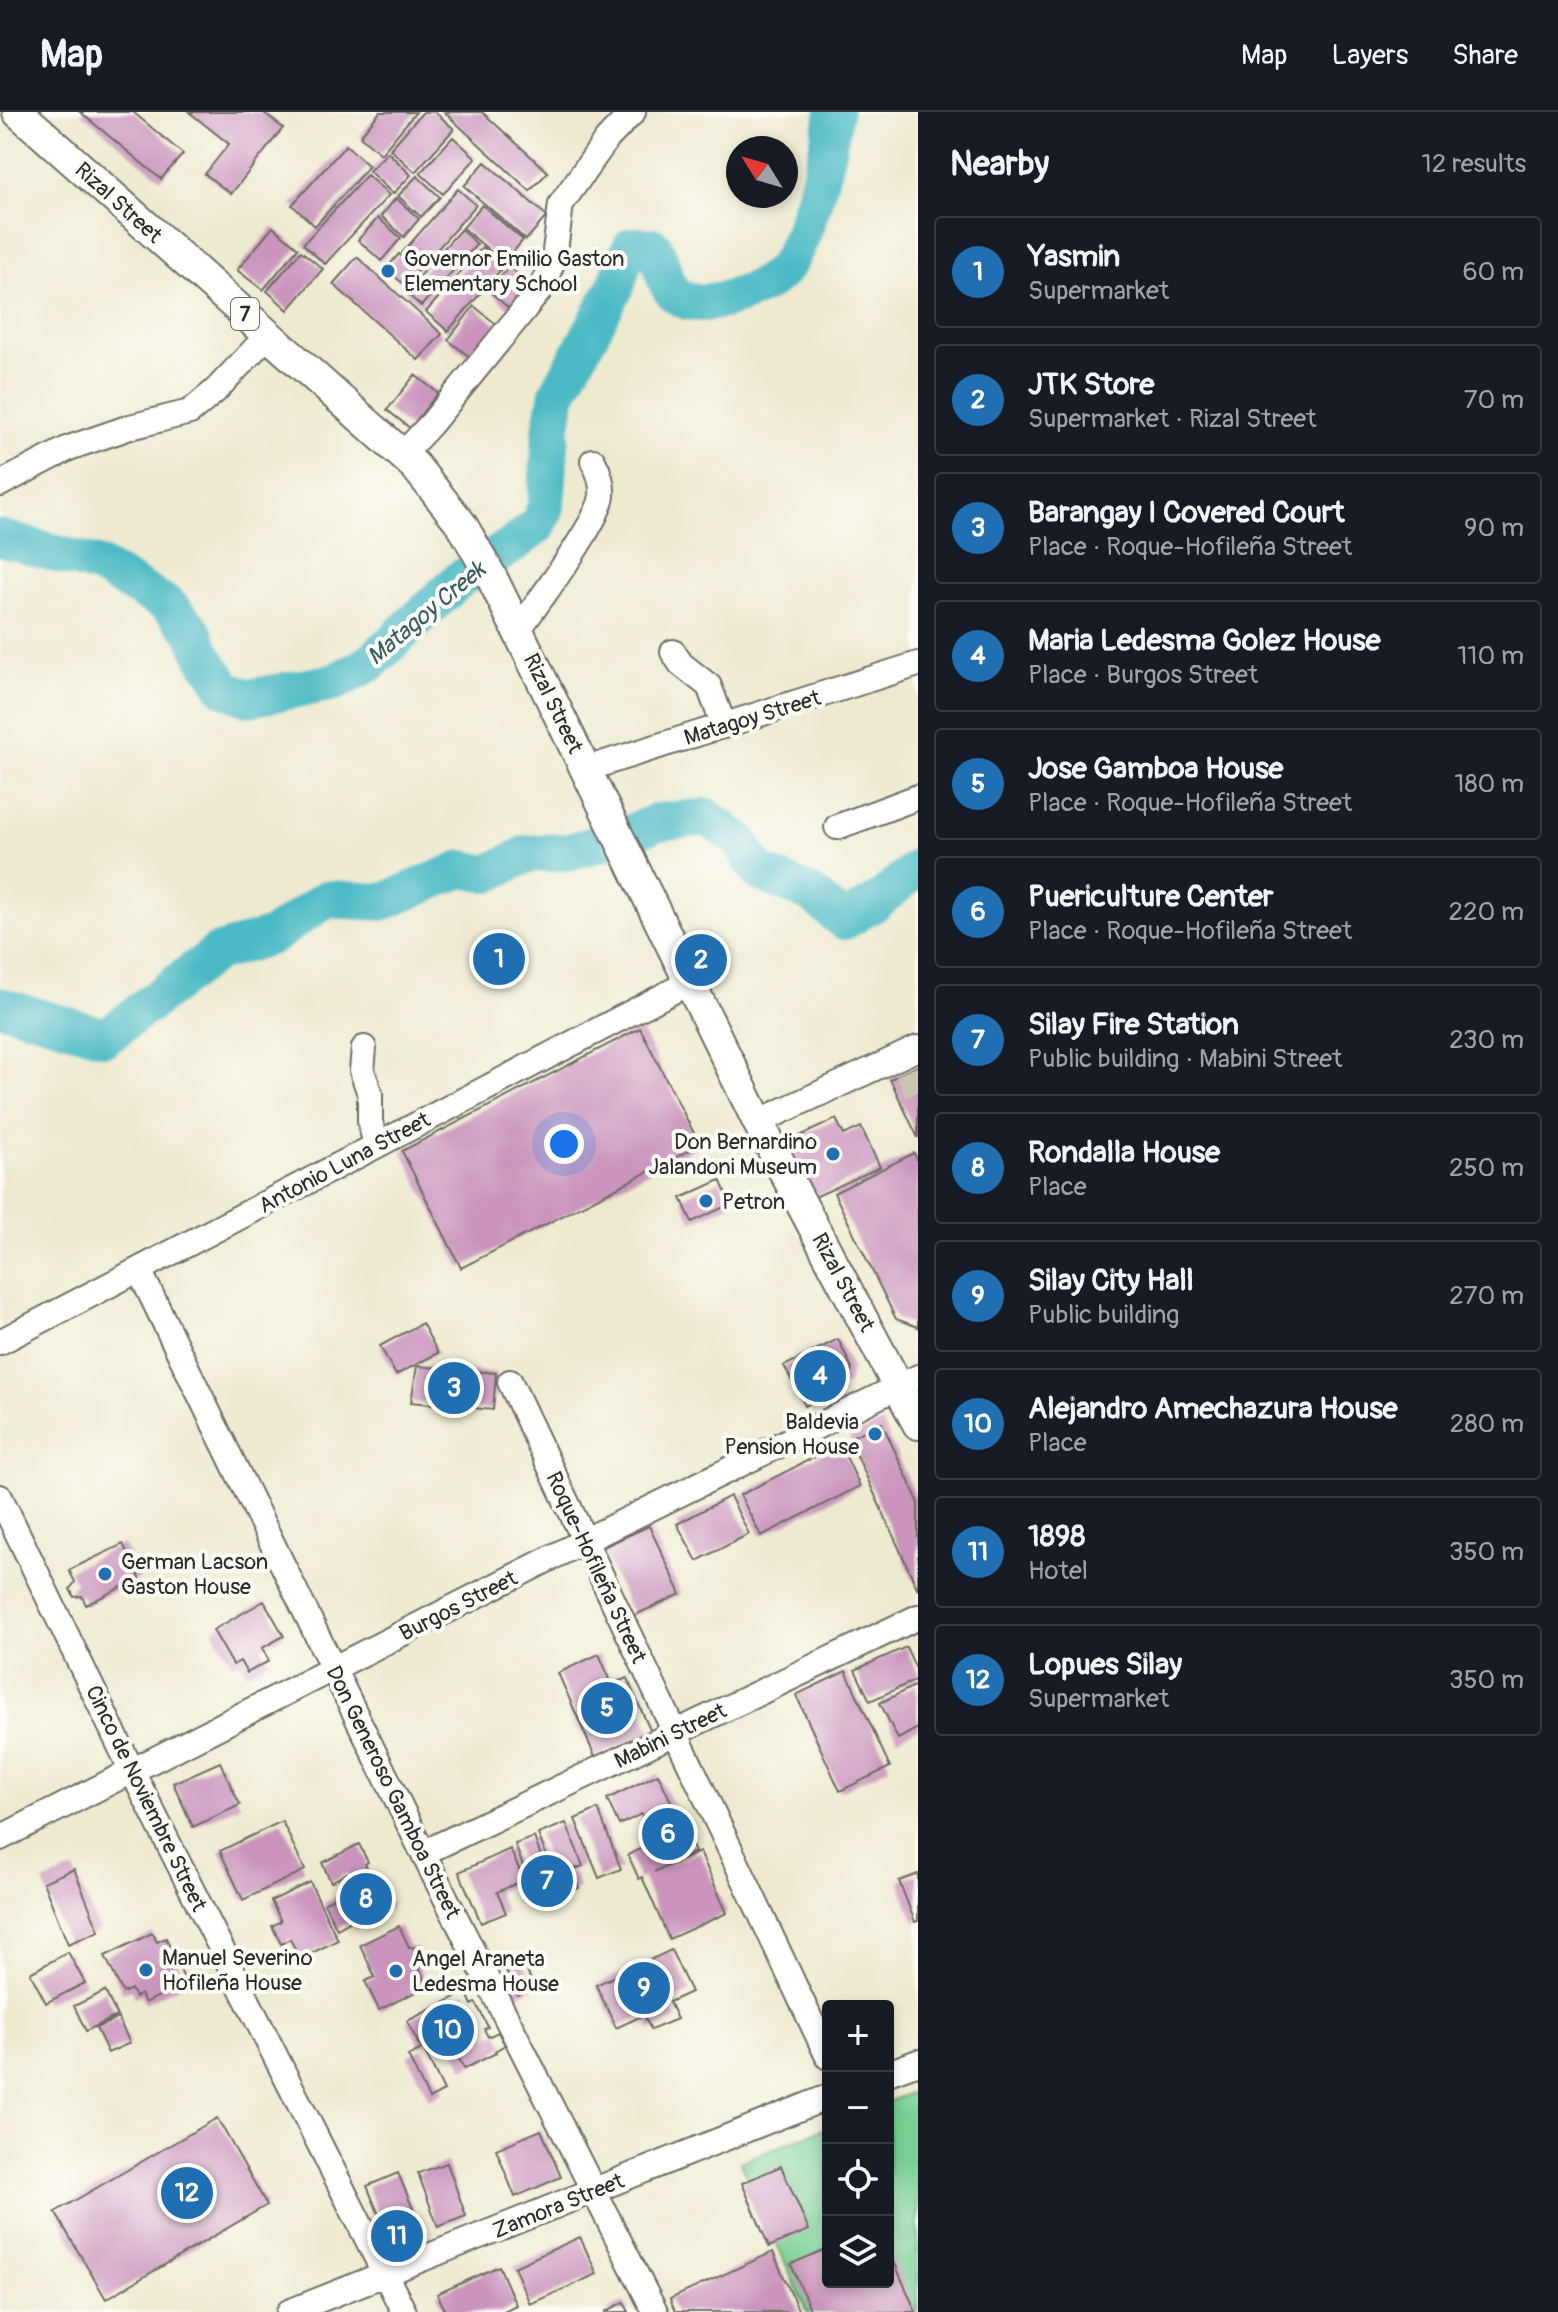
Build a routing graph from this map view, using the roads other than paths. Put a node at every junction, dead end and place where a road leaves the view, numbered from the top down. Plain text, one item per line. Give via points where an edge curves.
1 (18, 112) edge
2 (633, 112) edge
3 (268, 335) junction
4 (401, 456) junction
5 (593, 461) dead end
6 (0, 484) edge
7 (519, 629) junction
8 (673, 652) dead end
9 (918, 664) edge
10 (724, 726) junction
11 (586, 769) junction
12 (918, 797) edge
13 (837, 827) dead end
14 (688, 983) junction
15 (364, 1048) dead end
16 (908, 1059) edge
17 (758, 1122) junction
18 (376, 1146) junction
19 (139, 1270) junction
20 (0, 1342) edge
21 (510, 1382) dead end
22 (909, 1382) edge
23 (918, 1424) edge
24 (0, 1497) edge
25 (584, 1541) junction
26 (918, 1617) edge
27 (333, 1668) junction
28 (675, 1733) junction
29 (132, 1771) junction
30 (0, 1838) edge
31 (423, 1853) junction
32 (822, 2044) edge
33 (918, 2062) edge
34 (891, 2072) edge
35 (822, 2099) edge
36 (593, 2190) junction
37 (385, 2273) junction
38 (289, 2312) edge
39 (404, 2312) edge
40 (655, 2312) edge

1 - 3 main road, Rizal Street / 7
2 - 4 street via 561,204 554,259 540,290
3 - 4 main road, Rizal Street / 7
3 - 6 street via 190,412 69,448
4 - 7 main road, Rizal Street / 7 via 462,525
5 - 7 street via 602,497 590,524
7 - 11 main road, Rizal Street / 7
8 - 10 street via 709,686
9 - 10 street, Matagoy Street
10 - 11 street, Matagoy Street
11 - 14 main road, Rizal Street / 7
12 - 13 street
14 - 17 main road, Rizal Street / 7
14 - 18 street, Antonio Luna Street
15 - 18 street via 362,1071
16 - 17 street
17 - 22 main road, Rizal Street / 7
18 - 19 street, Antonio Luna Street
19 - 20 street, Antonio Luna Street
19 - 27 street, Don Generoso Gamboa Street
21 - 25 street, Roque-Hofileña Street
22 - 23 main road, Rizal Street / 7
22 - 25 street, Burgos Street
24 - 29 street, Cinco de Noviembre Street
25 - 27 street, Burgos Street
25 - 28 street, Roque-Hofileña Street
26 - 28 street, Mabini Street
27 - 29 street, Burgos Street
27 - 31 street, Don Generoso Gamboa Street
28 - 31 street, Mabini Street
28 - 32 street, Roque-Hofileña Street
29 - 30 street, Burgos Street
29 - 37 street, Cinco de Noviembre Street
31 - 36 street, Don Generoso Gamboa Street
33 - 34 street
35 - 36 street, Zamora Street
36 - 37 street, Zamora Street
36 - 40 street, Don Generoso Gamboa Street
37 - 38 street, Zamora Street
37 - 39 street, Cinco de Noviembre Street

